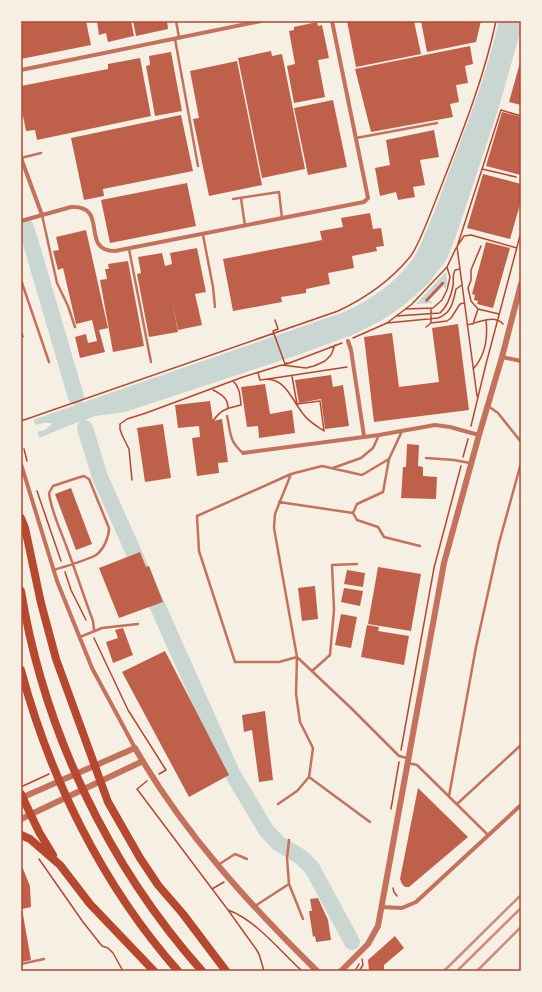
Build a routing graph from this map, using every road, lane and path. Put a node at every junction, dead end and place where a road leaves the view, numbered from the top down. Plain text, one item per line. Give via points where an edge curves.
1 (176, 21) edge
2 (261, 21) edge
3 (332, 21) edge
4 (496, 21) edge
5 (255, 22) edge
6 (177, 38) junction
7 (21, 70) edge
8 (521, 116) edge
9 (437, 123) dead end
10 (356, 138) junction
11 (41, 153) dead end
12 (21, 158) edge
13 (198, 166) dead end
14 (482, 169) junction
15 (516, 177) dead end
16 (240, 198) junction
17 (234, 199) dead end
18 (42, 215) junction
19 (282, 219) junction
20 (21, 221) edge
21 (245, 226) junction
22 (521, 232) edge
23 (203, 235) junction
24 (481, 246) dead end
25 (457, 247) junction
26 (517, 248) junction
27 (129, 249) junction
28 (447, 267) junction
29 (460, 269) junction
30 (21, 280) edge
31 (521, 284) edge
32 (462, 285) junction
33 (468, 288) junction
34 (462, 289) junction
35 (464, 302) junction
36 (215, 307) dead end
37 (431, 308) junction
38 (406, 309) junction
39 (478, 309) junction
40 (431, 314) junction
41 (500, 314) junction
42 (396, 316) junction
43 (431, 319) junction
44 (275, 320) dead end
45 (486, 320) junction
46 (498, 320) junction
47 (387, 323) junction
48 (431, 323) junction
49 (473, 324) junction
50 (503, 324) dead end
51 (467, 325) junction
52 (74, 327) dead end
53 (426, 327) dead end
54 (348, 341) junction
55 (335, 346) junction
56 (502, 357) junction
57 (521, 361) edge
58 (49, 362) dead end
59 (150, 362) dead end
60 (282, 365) junction
61 (354, 366) junction
62 (292, 367) junction
63 (473, 369) junction
64 (258, 373) junction
65 (292, 375) junction
66 (266, 379) junction
67 (233, 381) junction
68 (212, 389) junction
69 (478, 398) junction
70 (297, 404) junction
71 (487, 406) junction
72 (228, 408) junction
73 (227, 416) joint
74 (21, 421) edge
75 (213, 421) dead end
76 (472, 421) dead end
77 (402, 430) junction
78 (379, 434) junction
79 (478, 435) junction
80 (364, 436) junction
81 (521, 442) edge
82 (467, 443) dead end
83 (464, 452) dead end
84 (244, 453) joint
85 (426, 458) dead end
86 (389, 459) junction
87 (521, 463) edge
88 (21, 464) edge
89 (471, 464) junction
90 (333, 468) junction
91 (460, 471) dead end
92 (291, 474) junction
93 (132, 480) dead end
94 (279, 502) junction
95 (352, 513) junction
96 (21, 518) edge
97 (52, 524) dead end
98 (48, 525) dead end
99 (420, 546) dead end
100 (72, 564) junction
101 (357, 564) dead end
102 (53, 570) junction
103 (21, 591) edge
104 (138, 624) dead end
105 (94, 630) junction
106 (79, 637) junction
107 (298, 657) junction
108 (21, 670) edge
109 (312, 671) junction
110 (521, 745) edge
111 (135, 748) junction
112 (401, 750) dead end
113 (408, 760) junction
114 (143, 761) junction
115 (94, 765) junction
116 (309, 777) junction
117 (100, 781) junction
118 (145, 783) dead end
119 (28, 784) dead end
120 (21, 786) edge
121 (21, 796) edge
122 (449, 796) junction
123 (278, 804) dead end
124 (457, 804) junction
125 (521, 805) edge
126 (30, 814) junction
127 (21, 819) edge
128 (370, 822) dead end
129 (21, 835) edge
130 (488, 836) junction
131 (289, 840) dead end
132 (36, 854) dead end
133 (247, 859) dead end
134 (60, 865) junction
135 (218, 866) junction
136 (229, 879) junction
137 (393, 882) dead end
138 (289, 884) junction
139 (212, 889) junction
140 (397, 896) dead end
141 (254, 907) junction
142 (381, 907) junction
143 (228, 910) junction
144 (303, 919) dead end
145 (361, 958) dead end
146 (44, 959) dead end
147 (360, 960) dead end
148 (21, 964) edge
149 (123, 971) edge
150 (154, 971) edge
151 (178, 971) edge
152 (202, 971) edge
153 (226, 971) edge
154 (264, 971) edge
155 (302, 971) edge
156 (317, 971) edge
157 (341, 971) edge
158 (355, 971) edge
159 (360, 971) edge

1 - 6 lane
2 - 5 street
3 - 10 street
4 - 74 path via 477,89 423,230 411,256 385,283 359,302 338,311
5 - 6 street
6 - 7 street
6 - 13 lane
8 - 14 path via 500,110
9 - 10 lane
10 - 19 street via 368,198 355,205
11 - 12 lane
12 - 18 street
14 - 15 path
14 - 25 path
16 - 17 lane
16 - 19 lane via 278,192
16 - 21 lane
18 - 20 street
18 - 27 street via 71,207 84,208 92,217 98,244 102,249 115,252
18 - 52 lane via 57,283
19 - 21 street
21 - 23 street
22 - 26 path
23 - 27 street
23 - 36 lane
24 - 33 path via 471,270
25 - 26 path via 464,236 471,234
25 - 28 path
25 - 29 path
26 - 41 path
27 - 59 lane
28 - 37 path via 450,277 447,290 442,300
28 - 38 path
29 - 32 path
29 - 40 path via 455,270 452,275 453,285 447,304 440,313
30 - 58 lane
31 - 56 street
32 - 34 path
32 - 43 path via 456,289 448,313
33 - 34 path
33 - 39 path via 471,301
34 - 35 path
35 - 48 path via 447,321
35 - 51 path
37 - 38 path
37 - 40 path
38 - 42 path
39 - 41 path
39 - 49 path
40 - 42 path
40 - 43 path
41 - 46 path
42 - 47 path
43 - 47 path
43 - 48 path
44 - 62 path via 278,329 272,331 285,364 290,362
45 - 46 path
45 - 49 path
45 - 63 path via 488,335 484,352
46 - 50 path
46 - 69 path
47 - 54 path
48 - 53 path
49 - 51 path
51 - 63 path
54 - 55 path
54 - 61 street
55 - 60 path
55 - 62 path via 331,355 320,364 306,368
56 - 57 street
56 - 71 street
60 - 62 path
60 - 64 path
61 - 65 path
61 - 80 street
63 - 69 path
64 - 66 path via 260,380
64 - 67 path
65 - 66 path
65 - 70 path
66 - 70 path via 286,388
67 - 68 path
67 - 72 path via 239,389 241,405
68 - 72 path via 222,394
68 - 93 path via 127,419 120,424 129,449
69 - 76 path
70 - 70 path via 305,417 324,431 320,401
71 - 79 street
71 - 81 lane via 498,413
72 - 73 path
72 - 75 path via 218,413
73 - 84 lane via 234,445
77 - 78 street
77 - 79 street via 443,425
77 - 86 lane
78 - 80 street
78 - 90 lane via 374,448 361,458
79 - 89 street
80 - 84 street
82 - 83 path
85 - 89 lane
86 - 90 lane via 362,474
86 - 95 lane via 383,492 357,504
87 - 122 lane via 499,543 476,647
88 - 102 street
89 - 113 street via 444,563
90 - 92 lane via 322,466
91 - 112 path via 434,568
92 - 94 lane
92 - 107 lane via 197,516 198,551 235,662 278,662
94 - 95 lane
94 - 107 lane via 275,514 276,539
95 - 99 lane via 357,520 378,527 384,537
96 - 115 highway via 56,659
97 - 98 path
100 - 100 lane via 96,555 109,534 109,528 89,479 84,476 54,486 49,493
100 - 102 lane
100 - 105 lane
101 - 109 lane via 332,565 334,610 330,655
102 - 106 street
103 - 152 highway via 31,640 53,718 86,798 146,900
104 - 105 lane
105 - 106 lane
106 - 111 street via 92,668
107 - 109 lane
107 - 116 lane via 296,694 300,722 312,748
108 - 151 highway via 41,736 80,825 130,909
109 - 113 lane via 399,756
110 - 124 lane
111 - 114 street
111 - 115 street
113 - 122 lane via 417,765
113 - 142 street
114 - 117 street
114 - 135 street via 201,846
115 - 117 highway
115 - 121 street
116 - 123 lane via 297,791
116 - 128 lane
117 - 126 street
117 - 153 highway via 108,802 140,858 158,885
118 - 139 path via 138,789
119 - 120 path
121 - 126 highway
122 - 124 lane
124 - 130 lane
125 - 130 street
126 - 127 street
126 - 134 highway
129 - 134 highway via 30,838
130 - 142 street via 416,902 402,908
131 - 138 lane
132 - 149 path via 82,922 102,946 113,953
133 - 135 lane via 235,854
134 - 150 highway via 90,904
135 - 136 street
136 - 139 path
136 - 141 street
137 - 140 path
138 - 141 lane
138 - 144 lane
139 - 143 path
141 - 156 street
142 - 157 street via 378,926 372,939
143 - 154 path via 259,954
143 - 155 path via 262,933
145 - 159 path via 364,965
146 - 148 lane
147 - 158 path

